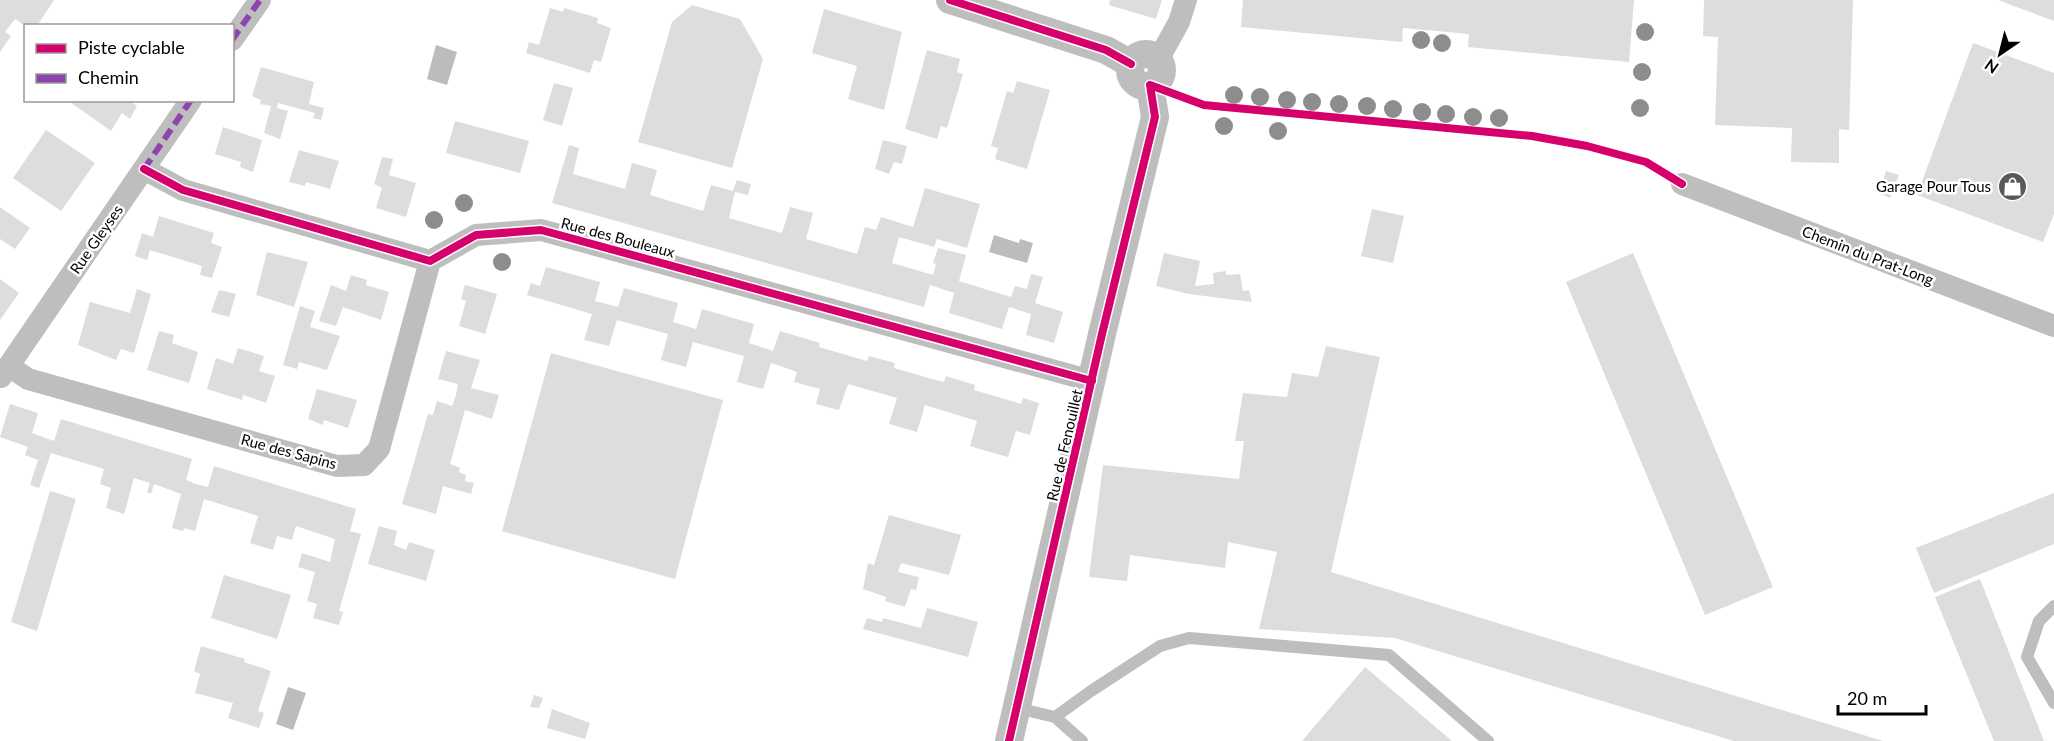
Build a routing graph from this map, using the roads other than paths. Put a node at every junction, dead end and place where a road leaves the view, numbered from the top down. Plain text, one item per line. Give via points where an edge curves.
1 (260, 0) edge
2 (951, 0) edge
3 (1185, 0) edge
4 (234, 37) edge
5 (1146, 70) junction
6 (190, 102) edge
7 (144, 169) junction
8 (1682, 184) dead end
9 (430, 261) junction
10 (2054, 326) edge
11 (4, 372) edge
12 (1092, 381) junction
13 (2054, 606) edge
14 (2054, 703) edge
15 (1017, 708) junction
16 (1055, 717) junction
17 (1009, 741) edge
18 (1082, 741) edge
19 (1488, 741) edge

1 - 4 street
2 - 5 street via 1106,50
3 - 5 street via 1179,22
5 - 12 street, Rue de Fenouillet via 1155,117
6 - 7 street, Rue Gleyses
7 - 9 street via 183,190
7 - 11 street, Rue Gleyses
8 - 10 street, Chemin du Prat-Long
9 - 11 street, Rue des Sapins via 379,449 364,465 337,466
9 - 12 street, Rue des Bouleaux via 476,235 541,230
12 - 15 street, Rue de Fenouillet
13 - 14 lane via 2040,621 2027,657
15 - 16 lane
15 - 17 street, Rue de Fenouillet
16 - 18 lane
16 - 19 lane via 1160,646 1189,638 1389,655

